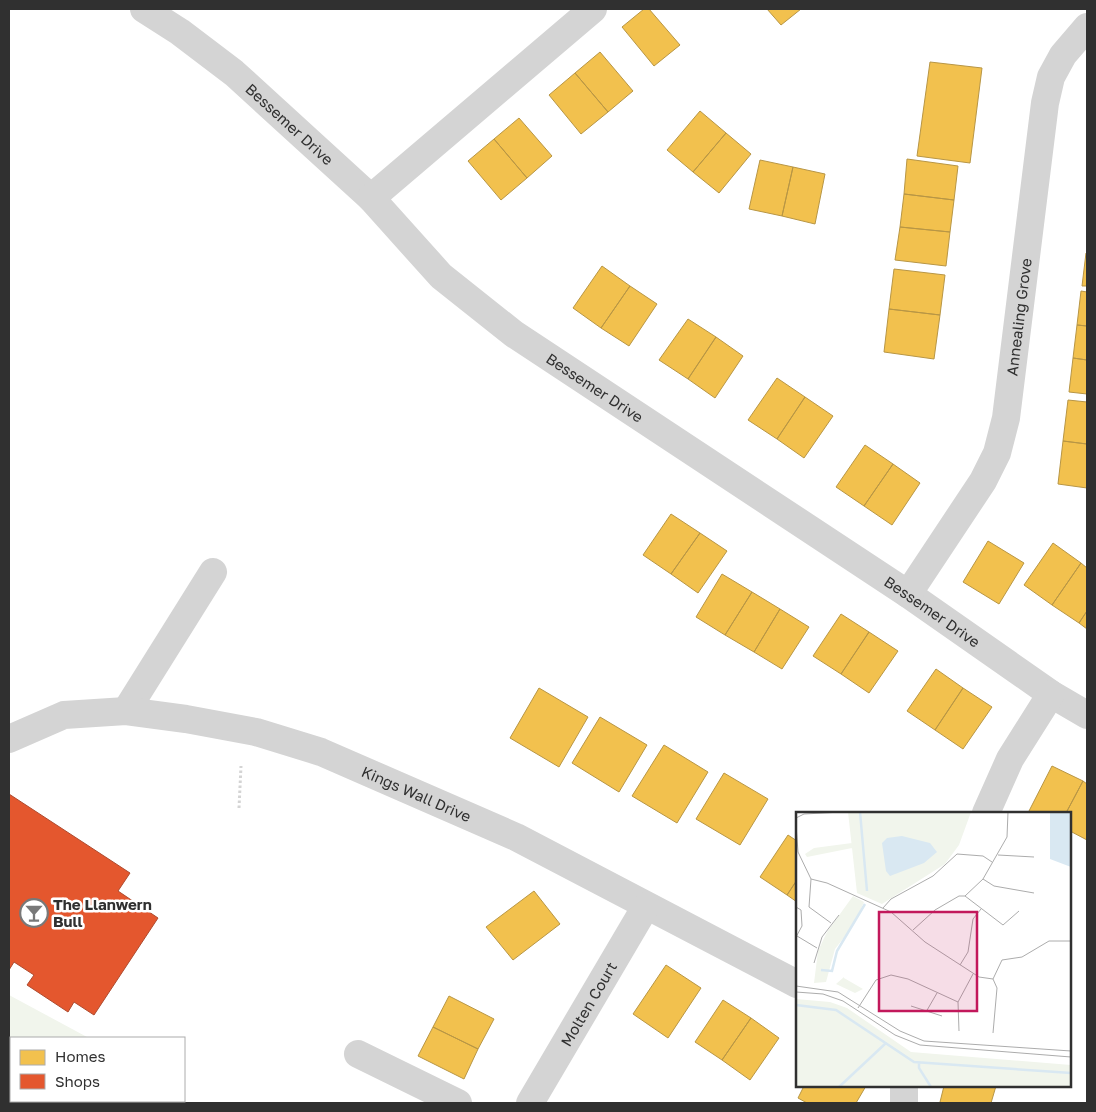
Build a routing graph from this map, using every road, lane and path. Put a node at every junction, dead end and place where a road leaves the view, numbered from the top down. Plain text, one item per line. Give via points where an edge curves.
1 (144, 9) edge
2 (593, 9) edge
3 (1087, 27) edge
4 (371, 198) junction
5 (213, 572) dead end
6 (908, 594) junction
7 (1050, 694) junction
8 (126, 710) junction
9 (1087, 715) edge
10 (242, 729) junction
11 (9, 739) edge
12 (239, 808) dead end
13 (986, 812) edge
14 (646, 906) junction
15 (796, 983) edge
16 (358, 1054) dead end
17 (904, 1087) edge
18 (458, 1103) edge
19 (530, 1103) edge
20 (904, 1103) edge

1 - 4 street, Bessemer Drive via 234,73
2 - 4 street
3 - 6 street, Annealing Grove via 1063,55 1051,77 1045,103 1006,418 997,453 983,481
4 - 6 street, Bessemer Drive via 441,276 514,334
5 - 8 street
6 - 7 street, Bessemer Drive
7 - 9 street, Bessemer Drive
7 - 13 street via 1010,759
8 - 10 street, Kings Wall Drive
8 - 11 street, Kings Wall Drive via 64,715
10 - 12 path
10 - 14 street, Kings Wall Drive via 321,752 507,833
14 - 15 street, Kings Wall Drive
14 - 19 street, Molten Court
16 - 18 street
17 - 20 street

